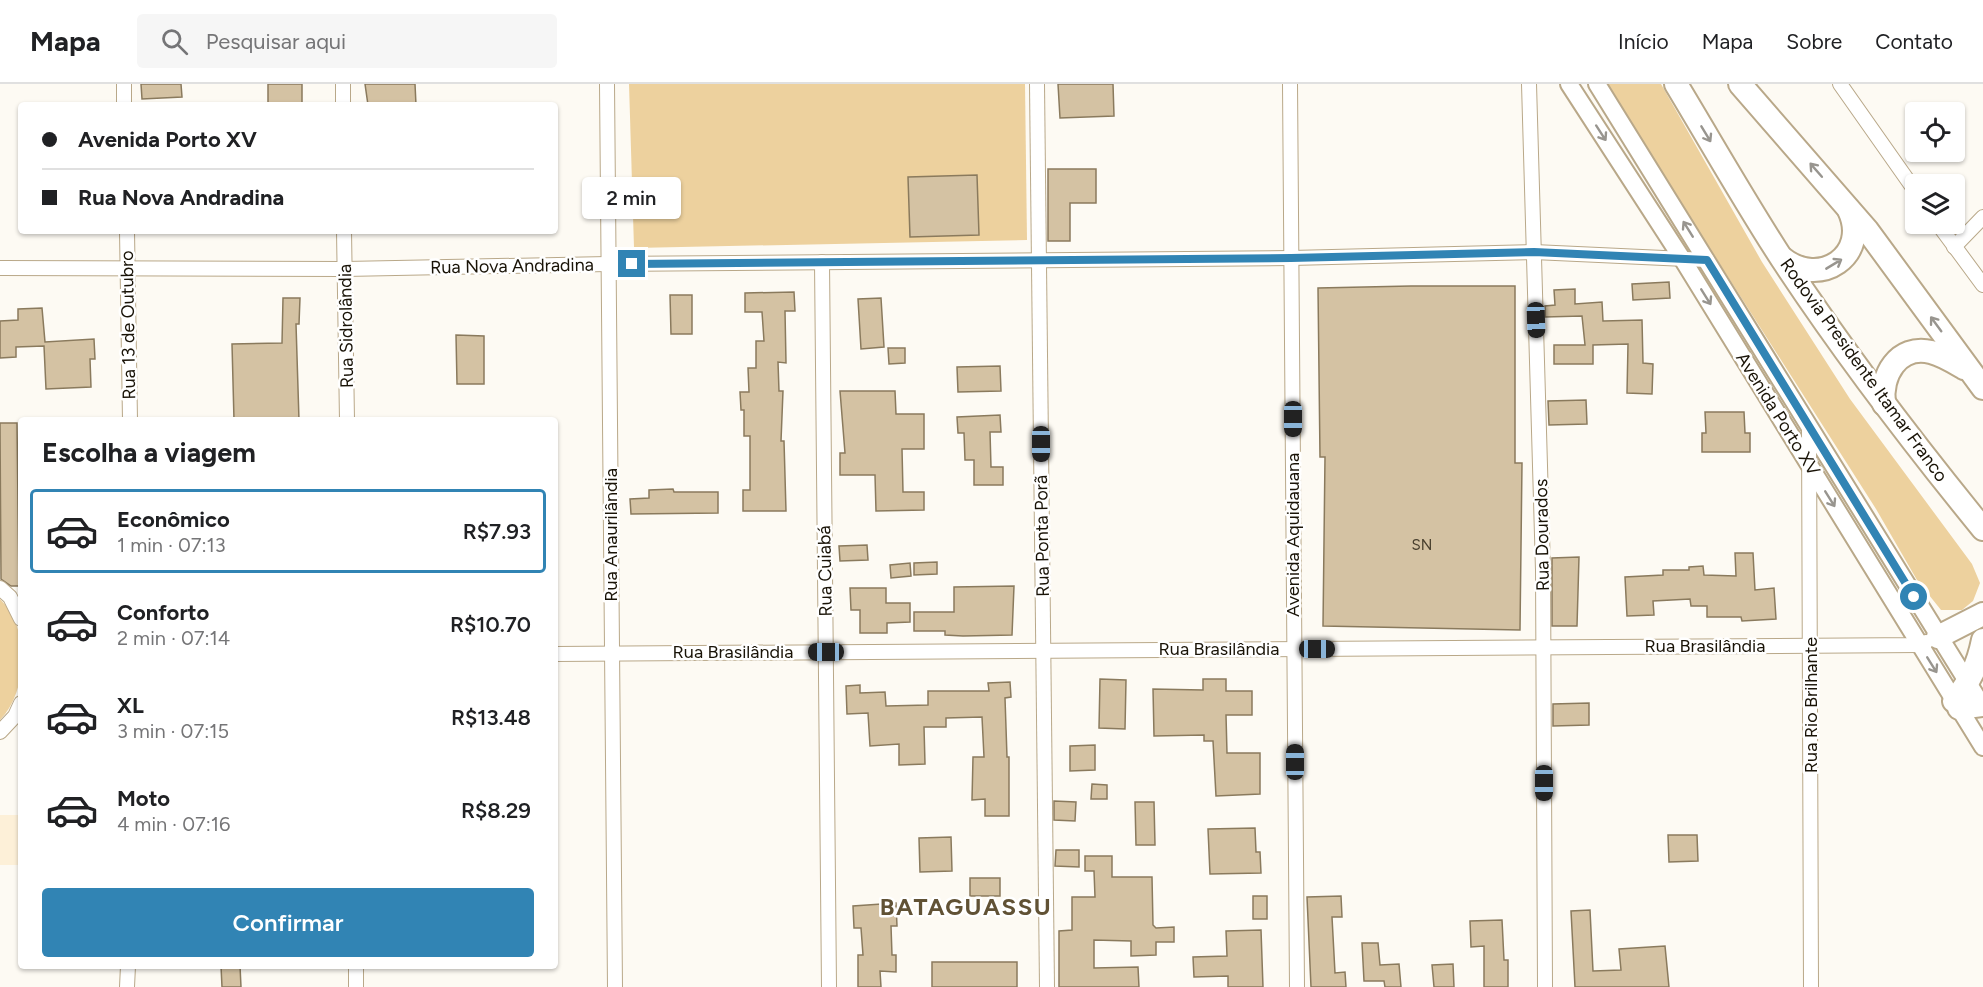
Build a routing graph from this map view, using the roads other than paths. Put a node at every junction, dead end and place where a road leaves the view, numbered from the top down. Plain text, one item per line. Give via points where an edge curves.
1 (124, 84) edge
2 (343, 84) edge
3 (607, 84) edge
4 (1037, 84) edge
5 (1290, 84) edge
6 (1529, 84) edge
7 (1569, 84) edge
8 (1597, 84) edge
9 (1676, 84) edge
10 (1740, 84) edge
11 (1840, 84) edge
12 (124, 102) edge
13 (343, 102) edge
14 (1905, 176) edge
15 (1848, 206) junction
16 (1983, 217) edge
17 (127, 234) edge
18 (344, 234) edge
19 (1945, 234) edge
20 (1954, 247) junction
21 (1534, 252) junction
22 (1291, 258) junction
23 (1781, 258) junction
24 (1039, 260) junction
25 (1683, 260) junction
26 (1707, 260) junction
27 (822, 262) junction
28 (609, 264) junction
29 (0, 267) edge
30 (128, 267) junction
31 (345, 269) junction
32 (1983, 285) edge
33 (1977, 380) edge
34 (1884, 404) junction
35 (130, 417) edge
36 (347, 417) edge
37 (1809, 423) junction
38 (1809, 465) junction
39 (1979, 524) edge
40 (1983, 542) edge
41 (0, 588) edge
42 (18, 613) edge
43 (1983, 614) edge
44 (1983, 640) edge
45 (1929, 641) junction
46 (1811, 646) junction
47 (1544, 648) junction
48 (1294, 649) junction
49 (1043, 650) junction
50 (826, 652) junction
51 (612, 653) junction
52 (558, 654) edge
53 (1972, 702) edge
54 (18, 710) edge
55 (0, 732) edge
56 (1983, 747) edge
57 (128, 969) edge
58 (356, 969) edge
59 (127, 987) edge
60 (356, 987) edge
61 (615, 987) edge
62 (829, 987) edge
63 (1047, 987) edge
64 (1297, 987) edge
65 (1545, 987) edge
66 (1810, 987) edge

1 - 12 street
2 - 13 street
3 - 28 street, Rua Anaurilândia
4 - 24 street, Rua Ponta Porã
5 - 22 street, Avenida Aquidauana
6 - 21 street, Rua Dourados
7 -> 25 street, Avenida Porto XV
26 -> 8 street, Avenida Porto XV
9 -> 23 highway, Rodovia Presidente Itamar Franco
15 -> 10 highway
11 - 14 street
23 -> 15 highway via 1805,271 1833,266 1847,252 1855,233
33 -> 15 highway
16 - 20 street
17 - 30 street, Rua 13 de Outubro
18 - 31 street, Rua Sidrolândia
19 - 20 street
20 - 32 street
21 - 22 street, Rua Nova Andradina
21 - 25 street, Rua Nova Andradina
21 - 47 street, Rua Dourados
22 - 24 street, Rua Nova Andradina
22 - 48 street, Avenida Aquidauana
23 - 34 highway, Rodovia Presidente Itamar Franco
24 - 27 street, Rua Nova Andradina
24 - 49 street, Rua Ponta Porã
25 - 26 street, Rua Nova Andradina
25 -> 38 street, Avenida Porto XV
26 - 37 street, Avenida Porto XV
27 - 28 street, Rua Nova Andradina
27 - 50 street, Rua Cuiabá
28 - 31 street, Rua Nova Andradina
28 - 51 street, Rua Anaurilândia
29 - 30 street, Rua Nova Andradina
30 - 31 street, Rua Nova Andradina
30 - 35 street, Rua 13 de Outubro
31 - 36 street, Rua Sidrolândia
33 - 34 highway via 1942,355 1914,352 1891,366 1885,378
34 - 39 highway, Rodovia Presidente Itamar Franco
37 - 38 street, Rua Rio Brilhante
37 - 45 street, Avenida Porto XV
38 -> 45 street, Avenida Porto XV
38 - 46 street, Rua Rio Brilhante
39 - 40 highway, Rodovia Presidente Itamar Franco
41 - 42 street
43 - 45 highway
44 - 53 highway
45 - 46 street, Rua Brasilândia
45 - 53 street, Avenida Porto XV
46 - 47 street, Rua Brasilândia
46 - 66 street, Rua Rio Brilhante
47 - 48 street, Rua Brasilândia
47 - 65 street, Rua Dourados
48 - 49 street, Rua Brasilândia
48 - 64 street, Avenida Aquidauana
49 - 50 street, Rua Brasilândia
49 - 63 street, Rua Ponta Porã
50 - 51 street, Rua Brasilândia
50 - 62 street, Rua Cuiabá
51 - 52 street, Rua Brasilândia
51 - 61 street, Rua Anaurilândia
53 - 56 street, Avenida Porto XV
54 - 55 street
57 - 59 street
58 - 60 street

